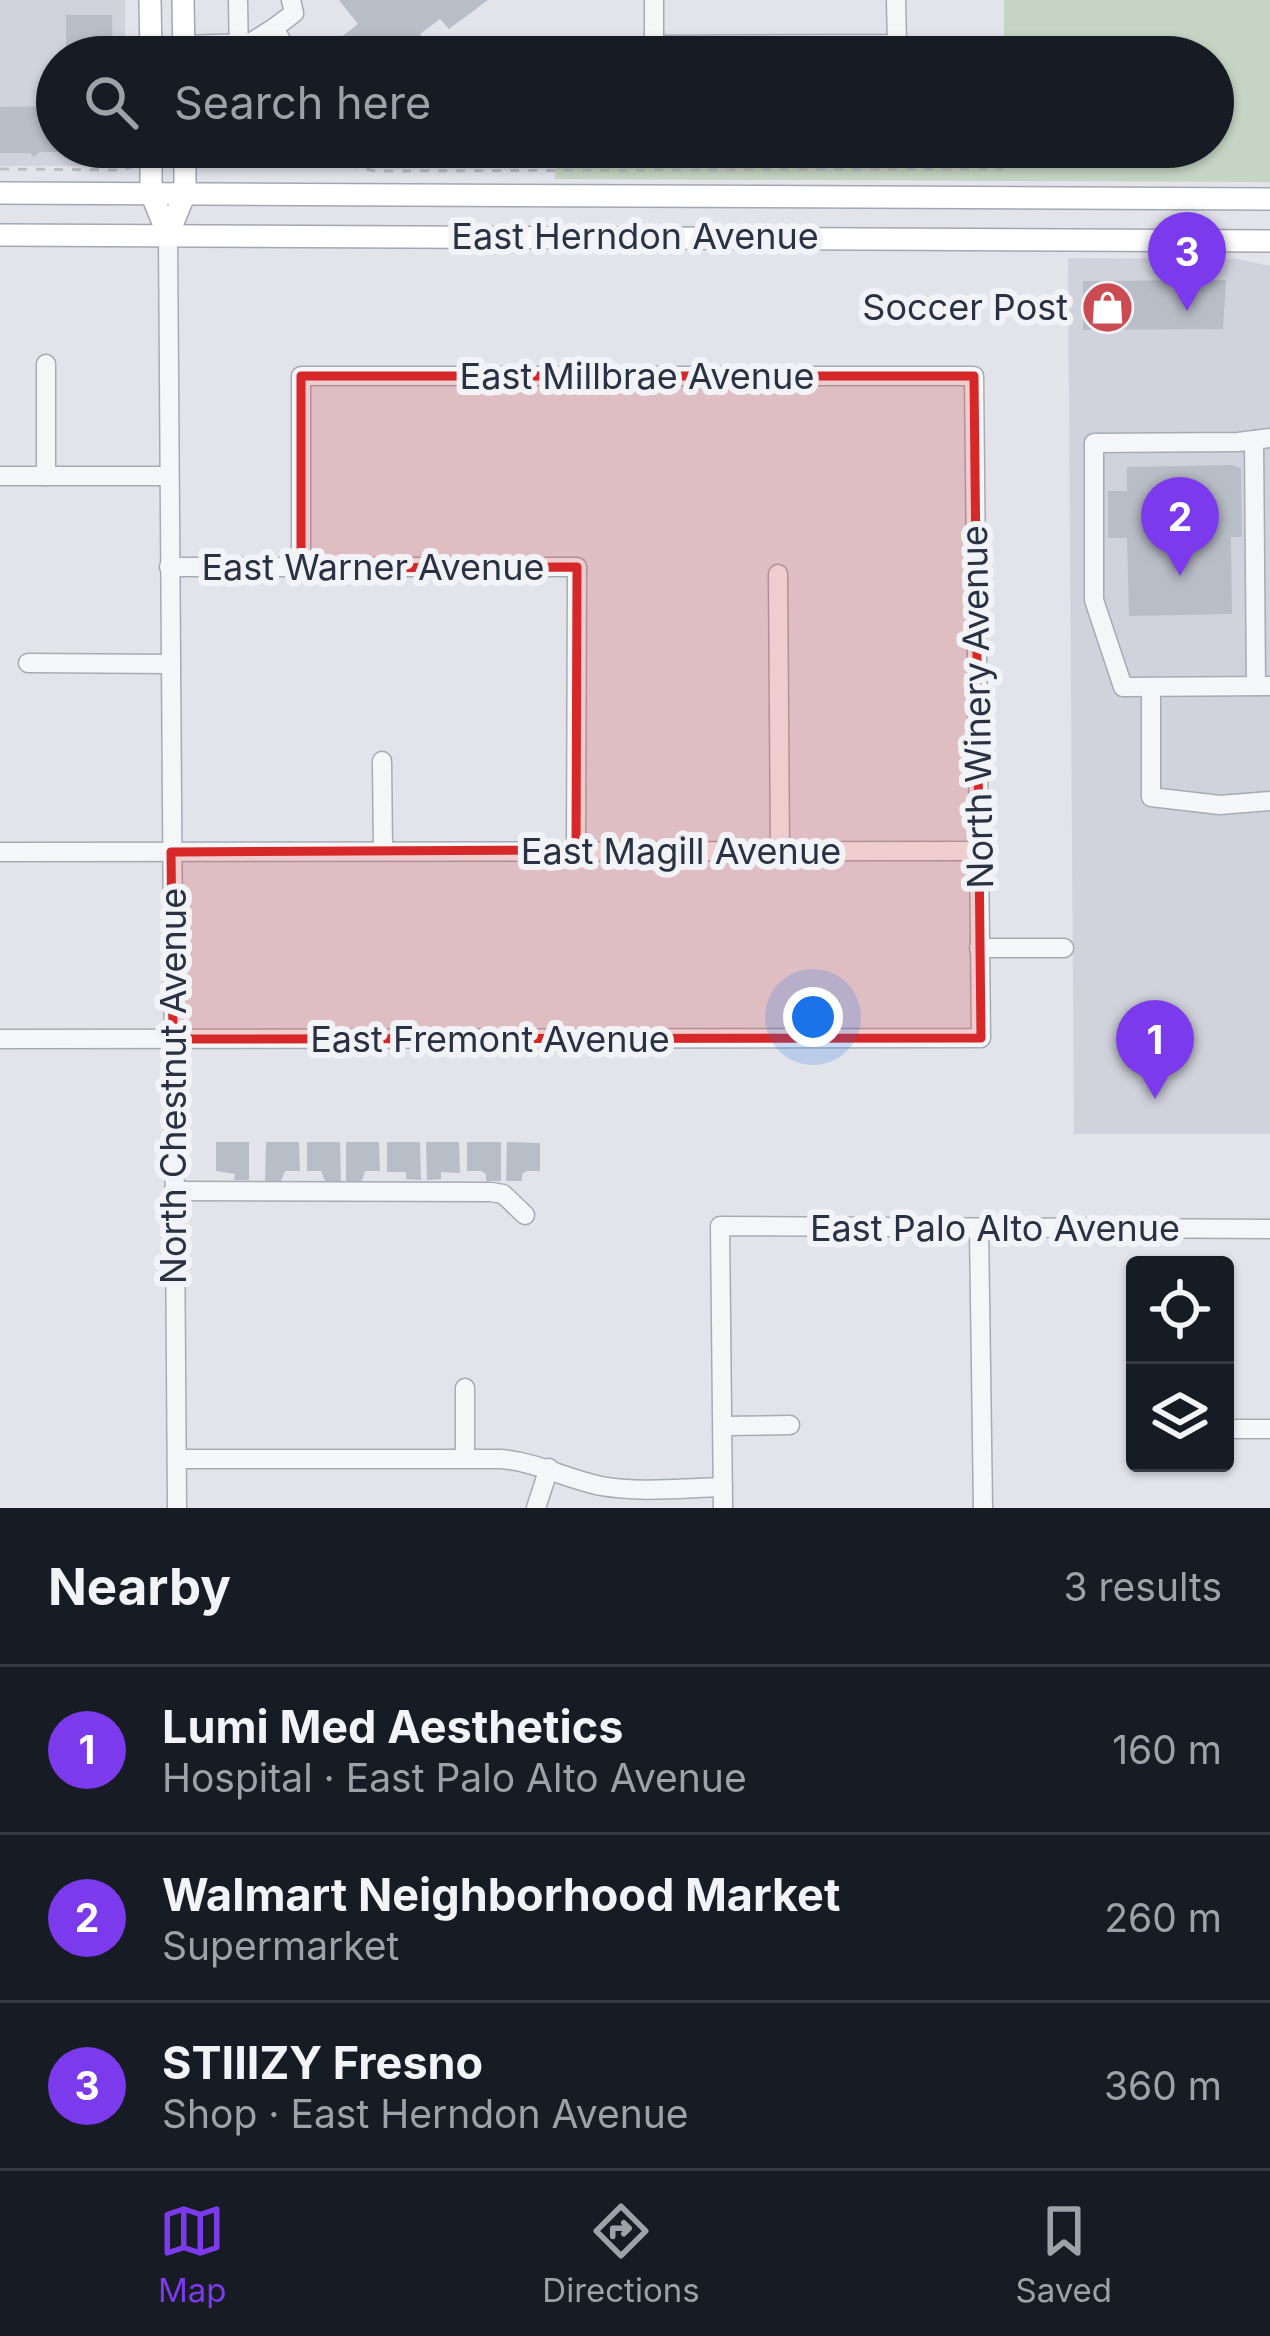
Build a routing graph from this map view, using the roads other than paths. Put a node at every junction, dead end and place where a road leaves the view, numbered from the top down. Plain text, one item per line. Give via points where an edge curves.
1 (150, 0) edge
2 (183, 0) edge
3 (238, 0) edge
4 (291, 0) edge
5 (654, 0) edge
6 (896, 0) edge
7 (274, 28) junction
8 (151, 36) edge
9 (184, 36) edge
10 (239, 36) edge
11 (261, 36) edge
12 (279, 36) edge
13 (654, 36) edge
14 (896, 36) edge
15 (152, 168) edge
16 (184, 168) edge
17 (152, 193) junction
18 (185, 193) junction
19 (0, 194) edge
20 (1270, 199) edge
21 (0, 235) edge
22 (168, 235) junction
23 (1270, 241) edge
24 (46, 364) dead end
25 (974, 376) joint
26 (1262, 439) edge
27 (0, 476) edge
28 (46, 476) junction
29 (168, 476) junction
30 (170, 567) junction
31 (301, 568) junction
32 (778, 574) dead end
33 (28, 663) dead end
34 (170, 664) junction
35 (1263, 686) edge
36 (1151, 687) junction
37 (382, 761) dead end
38 (1270, 801) edge
39 (576, 850) junction
40 (383, 851) junction
41 (780, 851) junction
42 (978, 851) junction
43 (0, 852) edge
44 (171, 852) junction
45 (980, 948) junction
46 (1064, 948) dead end
47 (0, 1039) edge
48 (173, 1039) junction
49 (981, 1039) joint
50 (174, 1191) junction
51 (525, 1215) dead end
52 (979, 1228) junction
53 (1270, 1229) edge
54 (465, 1388) dead end
55 (790, 1425) dead end
56 (723, 1426) junction
57 (1234, 1429) edge
58 (1270, 1429) edge
59 (466, 1458) junction
60 (177, 1459) junction
61 (549, 1468) junction
62 (723, 1487) junction
63 (177, 1508) edge
64 (536, 1508) edge
65 (724, 1508) edge
66 (983, 1508) edge

1 - 8 main road
2 - 9 main road
3 - 10 street
4 - 7 street via 294,13
5 - 13 street
6 - 14 street
7 - 11 street
7 - 12 street
15 - 17 main road, North Chestnut Avenue
16 - 18 main road, North Chestnut Avenue
17 - 18 main road, East Herndon Avenue
17 - 19 main road, East Herndon Avenue
17 - 22 main road, North Chestnut Avenue
18 - 20 main road, East Herndon Avenue
18 - 22 main road, North Chestnut Avenue
21 - 22 main road, East Herndon Avenue
22 - 23 main road, East Herndon Avenue
22 - 29 street, North Chestnut Avenue
24 - 28 street
25 - 31 street, East Millbrae Avenue via 301,376
25 - 42 street, North Winery Avenue
26 - 35 street
26 - 36 street via 1094,443 1094,599 1123,687
27 - 28 street
28 - 29 street
29 - 30 street, North Chestnut Avenue
30 - 31 street, East Warner Avenue
30 - 34 street, North Chestnut Avenue
31 - 39 street, East Warner Avenue via 577,567
32 - 41 street
33 - 34 street
34 - 44 street, North Chestnut Avenue
35 - 36 street
36 - 38 street via 1151,797
37 - 40 street
39 - 40 street, East Magill Avenue
39 - 41 street, East Magill Avenue
40 - 44 street, East Magill Avenue
41 - 42 street, East Magill Avenue
42 - 45 street, North Winery Avenue
43 - 44 street, East Magill Avenue
44 - 48 street, North Chestnut Avenue
45 - 46 street
45 - 49 street, North Winery Avenue
47 - 48 street, East Fremont Avenue
48 - 49 street, East Fremont Avenue
48 - 50 street, North Chestnut Avenue
50 - 51 street via 490,1192
50 - 60 street, North Chestnut Avenue
52 - 53 street, East Palo Alto Avenue
52 - 56 street, East Palo Alto Avenue via 720,1226
52 - 66 street
54 - 59 street
55 - 56 street
56 - 62 street
57 - 58 street
59 - 60 street
59 - 61 street
60 - 63 street, North Chestnut Avenue
61 - 62 street via 622,1489
61 - 64 street
62 - 65 street

